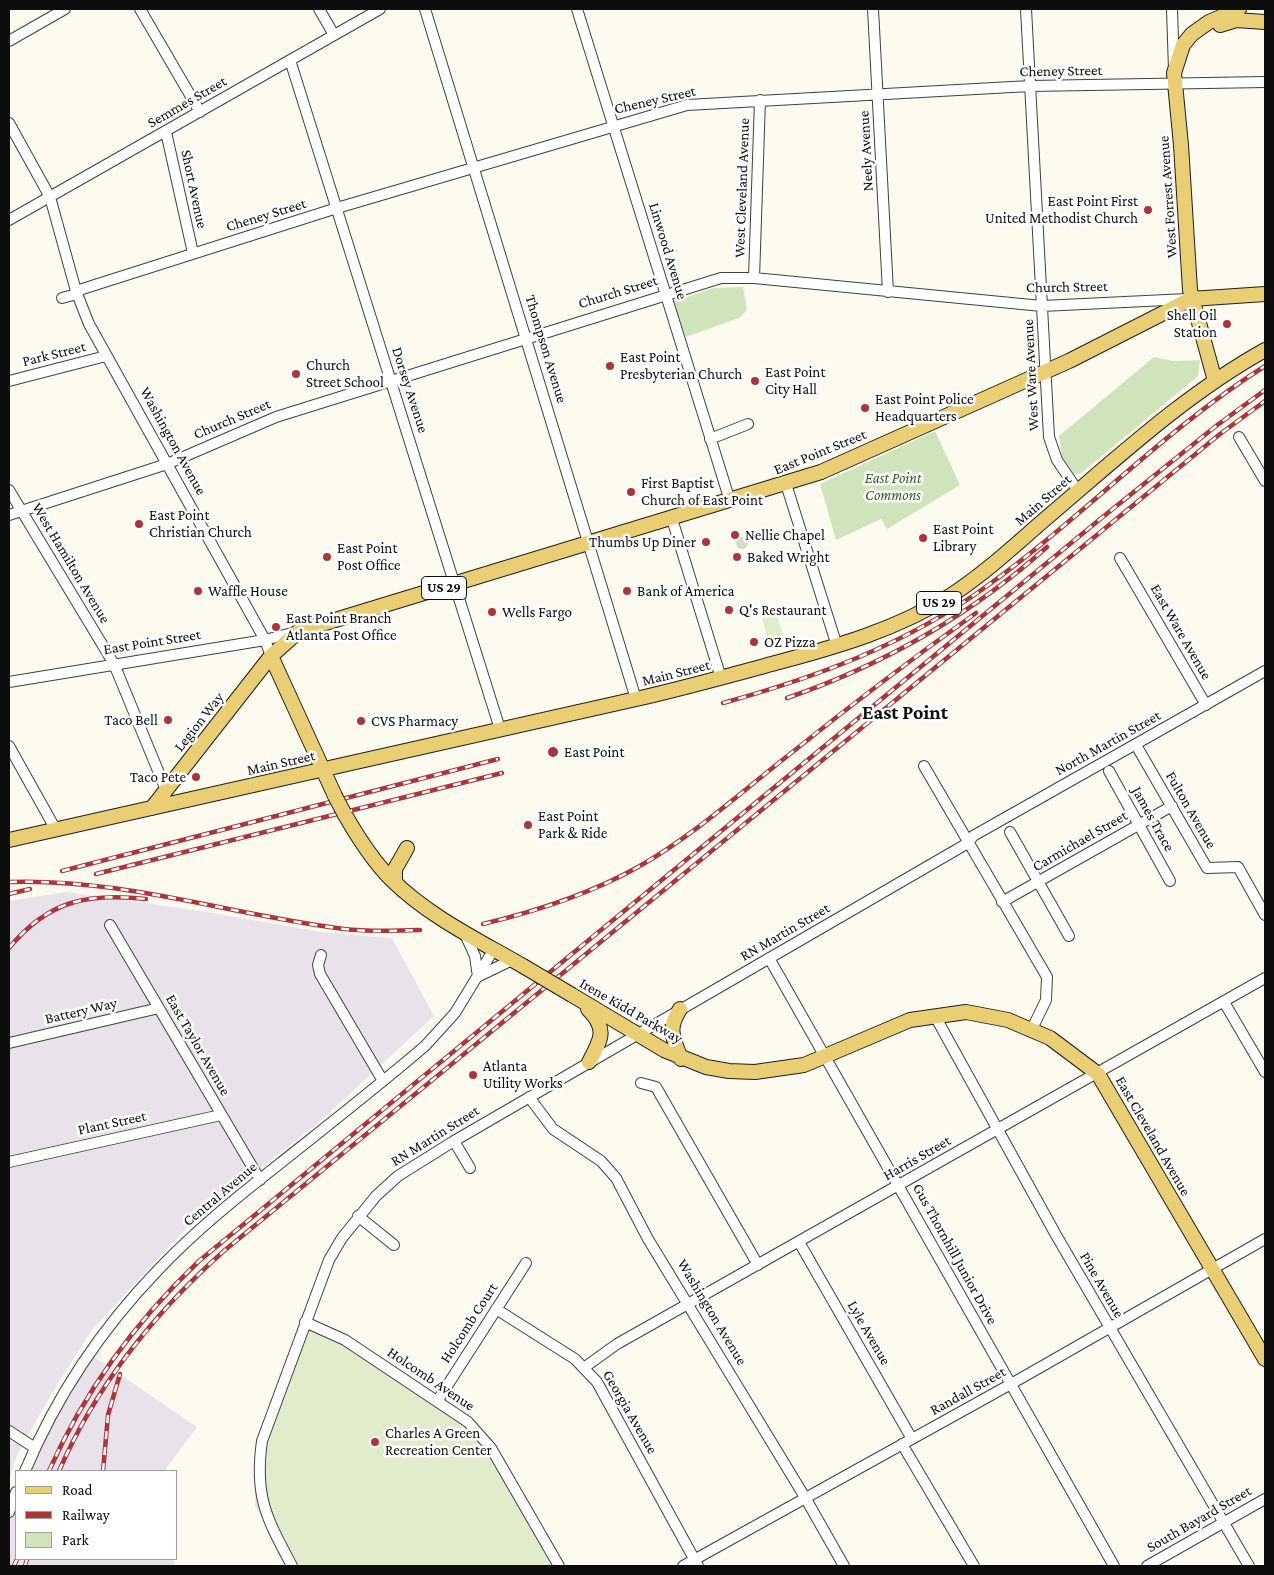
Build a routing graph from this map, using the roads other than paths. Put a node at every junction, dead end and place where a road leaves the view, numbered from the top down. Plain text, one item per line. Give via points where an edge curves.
1 (64, 9) edge
2 (140, 9) edge
3 (318, 9) edge
4 (380, 9) edge
5 (425, 9) edge
6 (577, 9) edge
7 (873, 9) edge
8 (1026, 9) edge
9 (1172, 9) edge
10 (1239, 9) edge
11 (1265, 22) edge
12 (334, 35) junction
13 (9, 40) edge
14 (290, 60) junction
15 (1175, 79) junction
16 (1265, 82) edge
17 (1030, 86) junction
18 (878, 93) junction
19 (760, 100) junction
20 (200, 112) junction
21 (9, 123) edge
22 (614, 125) junction
23 (166, 132) junction
24 (474, 167) junction
25 (50, 197) junction
26 (337, 208) junction
27 (9, 220) edge
28 (192, 253) junction
29 (754, 278) junction
30 (888, 292) junction
31 (77, 293) junction
32 (666, 294) junction
33 (1265, 294) edge
34 (62, 298) dead end
35 (1191, 299) junction
36 (1042, 306) junction
37 (526, 337) junction
38 (1265, 350) edge
39 (106, 356) junction
40 (1046, 371) junction
41 (392, 380) junction
42 (9, 381) edge
43 (1215, 381) junction
44 (748, 424) dead end
45 (1240, 436) dead end
46 (710, 439) junction
47 (167, 464) junction
48 (1265, 481) edge
49 (786, 484) junction
50 (9, 490) edge
51 (1078, 491) junction
52 (730, 501) junction
53 (21, 511) junction
54 (9, 515) edge
55 (672, 519) junction
56 (589, 544) junction
57 (1120, 558) dead end
58 (455, 584) junction
59 (299, 632) junction
60 (266, 640) junction
61 (837, 646) junction
62 (271, 656) junction
63 (114, 664) junction
64 (1265, 671) edge
65 (721, 678) junction
66 (9, 682) edge
67 (636, 699) junction
68 (1206, 705) junction
69 (500, 729) junction
70 (1136, 744) junction
71 (9, 746) edge
72 (924, 766) dead end
73 (323, 770) junction
74 (1109, 771) dead end
75 (166, 790) junction
76 (1172, 806) junction
77 (152, 808) junction
78 (1139, 824) junction
79 (56, 830) junction
80 (1010, 832) dead end
81 (9, 840) edge
82 (968, 843) junction
83 (407, 848) dead end
84 (1170, 881) dead end
85 (1038, 882) junction
86 (395, 883) junction
87 (1002, 902) junction
88 (1265, 914) edge
89 (110, 925) dead end
90 (464, 932) junction
91 (1069, 936) dead end
92 (494, 949) junction
93 (321, 955) dead end
94 (769, 958) junction
95 (517, 963) junction
96 (478, 977) junction
97 (1265, 978) edge
98 (575, 997) junction
99 (1224, 1002) junction
100 (159, 1008) junction
101 (680, 1009) junction
102 (935, 1016) junction
103 (1032, 1029) junction
104 (636, 1034) junction
105 (9, 1043) edge
106 (827, 1056) junction
107 (681, 1058) junction
108 (589, 1062) junction
109 (1265, 1072) edge
110 (1098, 1074) junction
111 (383, 1081) junction
112 (641, 1083) dead end
113 (529, 1097) junction
114 (221, 1115) junction
115 (997, 1130) junction
116 (454, 1141) junction
117 (9, 1162) edge
118 (470, 1168) dead end
119 (260, 1180) junction
120 (899, 1185) junction
121 (358, 1216) junction
122 (1265, 1239) edge
123 (799, 1242) junction
124 (394, 1245) dead end
125 (526, 1262) dead end
126 (758, 1265) junction
127 (1211, 1270) junction
128 (688, 1304) junction
129 (496, 1309) junction
130 (305, 1322) junction
131 (1110, 1328) junction
132 (1265, 1359) edge
133 (586, 1367) junction
134 (1011, 1384) junction
135 (438, 1400) junction
136 (9, 1431) edge
137 (912, 1439) junction
138 (902, 1444) junction
139 (35, 1448) junction
140 (25, 1470) edge
141 (15, 1495) edge
142 (806, 1499) junction
143 (1265, 1499) edge
144 (9, 1512) edge
145 (1224, 1522) junction
146 (697, 1563) edge
147 (292, 1566) edge
148 (560, 1566) edge
149 (683, 1566) edge
150 (844, 1566) edge
151 (974, 1566) edge
152 (1114, 1566) edge
153 (1147, 1566) edge
154 (1249, 1566) edge

1 - 13 street
2 - 20 street
3 - 12 street
4 - 12 street, Semmes Street
5 - 24 street, Thompson Avenue
6 - 22 street, Linwood Avenue
7 - 18 street, Neely Avenue
8 - 17 street, West Ware Avenue
9 - 15 street, West Forrest Avenue
10 - 15 main road via 1209,22 1192,34 1183,46
11 - 15 main road via 1236,20 1207,31 1191,49
12 - 14 street, Semmes Street
14 - 20 street, Semmes Street
14 - 26 street, Dorsey Avenue
15 - 16 street, Cheney Street
15 - 17 street, Cheney Street
15 - 35 main road, West Forrest Avenue
17 - 18 street, Cheney Street
17 - 36 street, West Ware Avenue
18 - 19 street, Cheney Street
18 - 30 street, Neely Avenue
19 - 22 street, Cheney Street via 686,105
19 - 29 street, West Cleveland Avenue
20 - 23 street, Semmes Street
21 - 25 street, Washington Avenue
22 - 24 street, Cheney Street
22 - 32 street, Linwood Avenue
23 - 25 street, Semmes Street
23 - 28 street, Short Avenue
24 - 26 street, Cheney Street
24 - 37 street, Thompson Avenue
25 - 27 street, Semmes Street
25 - 31 street, Washington Avenue
26 - 28 street, Cheney Street
26 - 41 street, Dorsey Avenue
28 - 31 street, Cheney Street
29 - 30 street, Church Street
29 - 32 street, Church Street via 721,278
30 - 36 street, Church Street
31 - 34 street, Cheney Street
31 - 39 street, Washington Avenue
32 - 37 street, Church Street
32 - 46 street, Linwood Avenue
33 - 35 main road, Church Street / US 29
35 - 36 street, Church Street
35 - 40 main road, East Point Street / US 29
35 - 43 main road, West Forrest Avenue
36 - 40 street, West Ware Avenue
37 - 41 street, Church Street
37 - 56 street, Thompson Avenue
38 - 43 main road, Main Street / US 29
39 - 42 street, Park Street
39 - 47 street, Washington Avenue
40 - 49 main road, East Point Street / US 29 via 821,472
40 - 51 street, West Ware Avenue via 1051,446 1056,460
41 - 47 street, Church Street via 276,417
41 - 58 street, Dorsey Avenue
43 - 51 main road, Main Street / US 29 via 1158,423
44 - 46 street
45 - 48 street
46 - 52 street, Linwood Avenue
47 - 53 street, Church Street
47 - 60 street, Washington Avenue
49 - 52 main road, East Point Street / US 29
49 - 61 street
50 - 53 street, West Hamilton Avenue
51 - 61 main road, Main Street / US 29 via 952,595 901,623
52 - 55 main road, East Point Street / US 29
53 - 54 street, Church Street
53 - 63 street, West Hamilton Avenue
55 - 56 main road, East Point Street / US 29
55 - 65 street
56 - 58 main road, East Point Street / US 29
56 - 67 street, Thompson Avenue
57 - 68 street, East Ware Avenue
58 - 59 main road, East Point Street / US 29
58 - 69 street, Dorsey Avenue
59 - 60 street, East Point Street
59 - 62 main road, East Point Street / US 29
60 - 62 street, Washington Avenue
60 - 63 street, East Point Street
61 - 65 main road, Main Street / US 29
62 - 73 main road, Washington Avenue
62 - 75 main road, Legion Way / US 29
63 - 66 street, East Point Street
63 - 75 street, West Hamilton Avenue
64 - 68 street, North Martin Street
65 - 67 main road, Main Street / US 29
67 - 69 main road, Main Street / US 29
68 - 70 street, North Martin Street
69 - 73 main road, Main Street / US 29
70 - 76 street, Fulton Avenue
70 - 82 street, North Martin Street via 973,836
71 - 79 street
72 - 82 street
73 - 77 main road, Main Street / US 29
73 - 86 main road, Irene Kidd Parkway, bridge via 344,813 371,855
74 - 78 street, James Trace
75 - 77 main road, Legion Way / US 29
76 - 78 street, Carmichael Street
76 - 88 street, Fulton Avenue via 1207,868 1238,867
77 - 79 main road, Main Street / US 29
78 - 84 street, James Trace
78 - 85 street, Carmichael Street
79 - 81 main road, Main Street / US 29
80 - 85 street
82 - 87 street
82 - 94 street, RN Martin Street
83 - 86 main road via 395,869
85 - 87 street, Carmichael Street
85 - 91 street
86 - 90 main road, Irene Kidd Parkway
87 - 103 street via 1047,977 1046,1000
89 - 100 street, East Taylor Avenue
90 - 92 main road, Irene Kidd Parkway
90 - 96 street via 475,956
92 - 95 main road, Irene Kidd Parkway
92 - 96 street, Central Avenue
93 - 111 street via 320,974
94 - 101 street, RN Martin Street
94 - 106 street, Gus Thornhill Junior Drive
95 - 96 street, Central Avenue via 489,969
95 - 98 main road, Irene Kidd Parkway, bridge
96 - 111 street, Central Avenue via 443,1027
97 - 99 street, Harris Street
98 - 104 main road, Irene Kidd Parkway
98 - 108 main road via 596,1017 601,1028 599,1044
99 - 109 street
99 - 110 street, Harris Street
100 - 105 street, Battery Way
100 - 114 street, East Taylor Avenue
101 - 104 street, RN Martin Street
101 - 107 main road via 672,1031
102 - 103 main road, Irene Kidd Parkway via 966,1012 1008,1020
102 - 106 main road, Irene Kidd Parkway via 892,1026
102 - 115 street, Pine Avenue
103 - 110 main road, East Cleveland Avenue via 1065,1048
104 - 107 main road, Irene Kidd Parkway
104 - 108 street, RN Martin Street
106 - 107 main road, Irene Kidd Parkway via 804,1065 755,1072 706,1066
106 - 120 street, Gus Thornhill Junior Drive
108 - 113 street, RN Martin Street
110 - 115 street, Harris Street
110 - 127 main road, East Cleveland Avenue
111 - 119 street, Central Avenue
112 - 126 street via 656,1088
113 - 116 street, RN Martin Street
113 - 128 street, Washington Avenue via 553,1130 601,1161 616,1178
114 - 117 street, Plant Street
114 - 119 street, East Taylor Avenue
115 - 120 street, Harris Street
115 - 131 street, Pine Avenue
116 - 118 street
116 - 121 street, RN Martin Street via 398,1176
119 - 139 street, Central Avenue via 188,1240 129,1302 77,1373
120 - 123 street, Harris Street
120 - 134 street, Gus Thornhill Junior Drive
121 - 124 street
121 - 130 street, RN Martin Street via 329,1260
122 - 127 street, Randall Street
123 - 126 street, Harris Street
123 - 137 street, Lyle Avenue
125 - 129 street, Holcomb Court
126 - 128 street, Harris Street
127 - 131 street, Randall Street
127 - 132 main road, East Cleveland Avenue
128 - 133 street, Harris Street via 618,1344
128 - 142 street, Washington Avenue
129 - 133 street, Georgia Avenue
129 - 135 street, Holcomb Court
130 - 135 street, Holcomb Avenue via 345,1340
130 - 147 street, RN Martin Street via 262,1441 258,1468 264,1511
131 - 134 street, Randall Street
131 - 145 street, Pine Avenue
133 - 146 street, Georgia Avenue via 624,1429
134 - 137 street, Randall Street
134 - 152 street, Gus Thornhill Junior Drive
135 - 148 street, Holcomb Avenue via 468,1422 491,1448
136 - 139 street
137 - 138 street, Randall Street
138 - 142 street, Randall Street
138 - 151 street
139 - 140 street, Central Avenue
141 - 144 street
142 - 146 street, Randall Street
142 - 150 street, Washington Avenue
143 - 145 street, South Bayard Street
145 - 153 street, South Bayard Street
145 - 154 street, Pine Avenue
146 - 149 street, Randall Street

